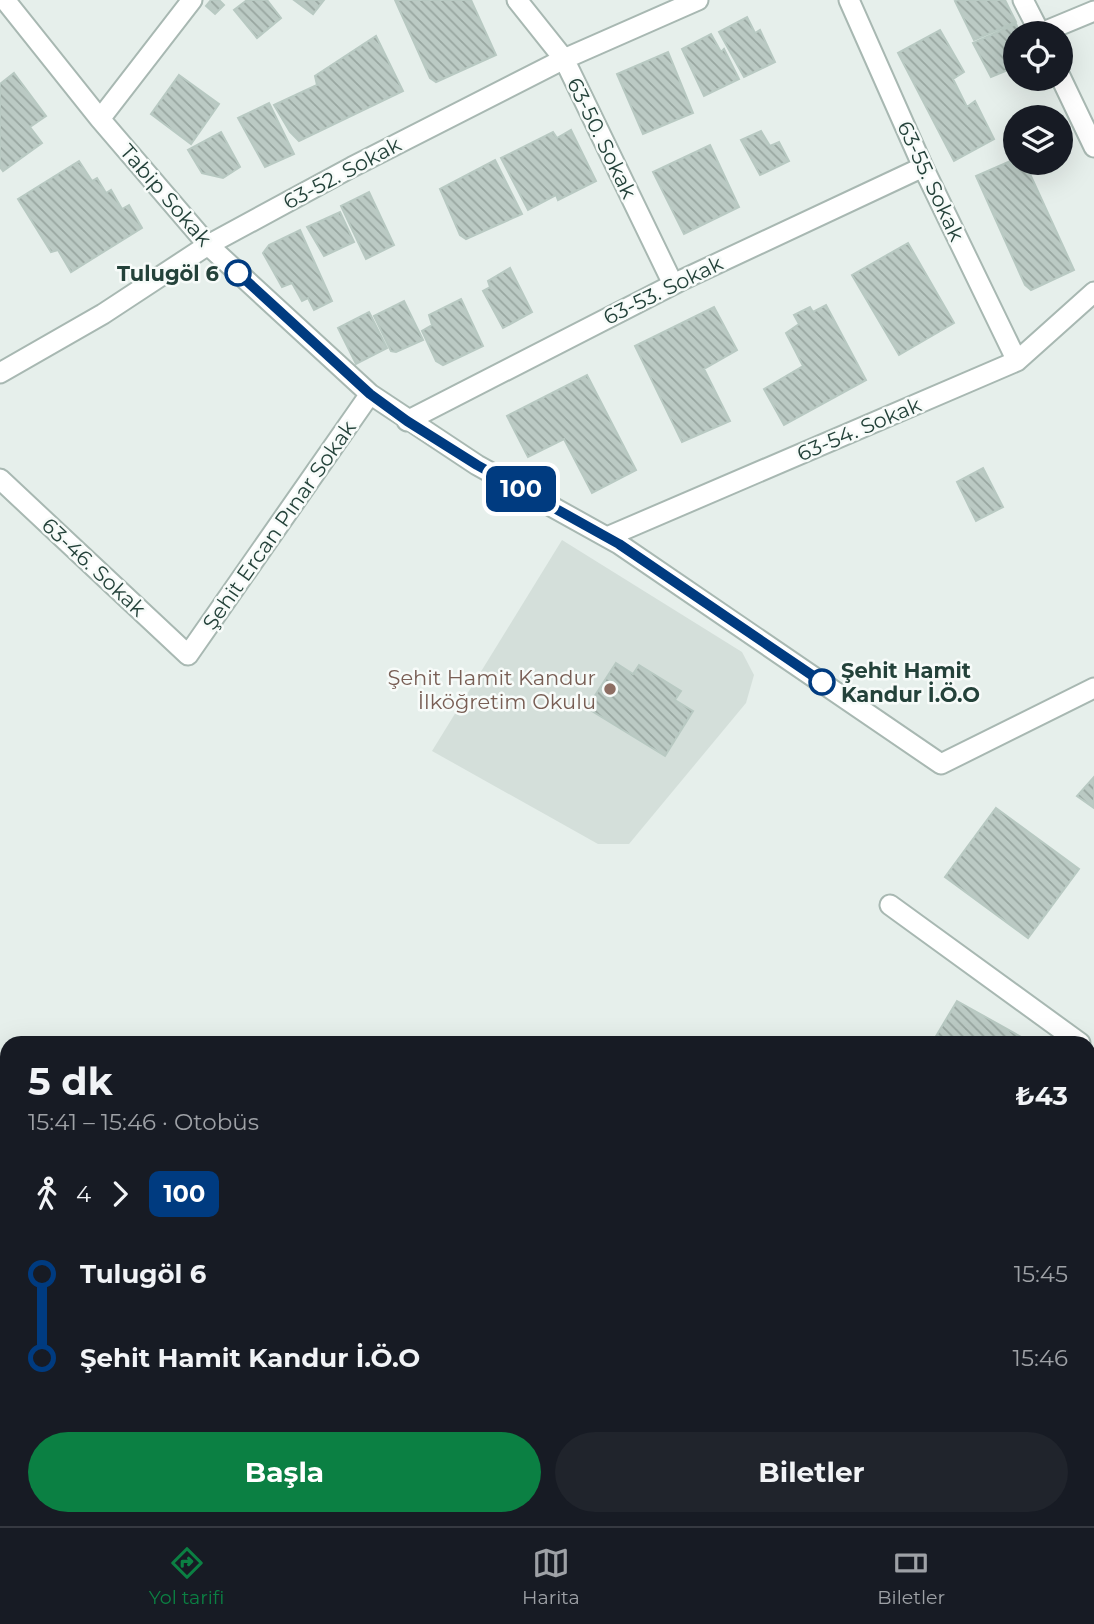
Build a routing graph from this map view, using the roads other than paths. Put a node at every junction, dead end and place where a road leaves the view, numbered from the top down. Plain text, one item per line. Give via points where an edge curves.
1 (192, 0) edge
2 (517, 0) edge
3 (698, 0) edge
4 (849, 0) edge
5 (1023, 0) edge
6 (5, 6) edge
7 (1094, 11) edge
8 (1034, 21) edge
9 (1070, 21) edge
10 (564, 59) junction
11 (1067, 91) edge
12 (100, 119) junction
13 (1094, 146) edge
14 (923, 167) junction
15 (208, 245) junction
16 (673, 284) junction
17 (1094, 292) edge
18 (1017, 361) junction
19 (0, 373) edge
20 (370, 394) junction
21 (407, 421) junction
22 (0, 479) edge
23 (607, 537) junction
24 (188, 655) joint
25 (1094, 688) edge
26 (890, 905) dead end
27 (1070, 1036) edge

1 - 12 street
2 - 10 street, 63-50. Sokak
3 - 10 street, 63-52. Sokak
4 - 14 street, 63-55. Sokak
5 - 8 street
6 - 12 street, Tabip Sokak
7 - 9 street
10 - 15 street, 63-52. Sokak
10 - 16 street, 63-50. Sokak
11 - 13 street
12 - 15 street, Tabip Sokak
14 - 16 street, 63-53. Sokak
14 - 18 street, 63-55. Sokak
15 - 19 street, 63-52. Sokak via 103,314
15 - 20 street, Tabip Sokak
16 - 21 street, 63-53. Sokak
17 - 18 street, 63-54. Sokak
18 - 23 street, 63-54. Sokak
20 - 21 street, Tabip Sokak
20 - 24 street, Şehit Ercan Pınar Sokak
21 - 23 street, Tabip Sokak
22 - 24 street, 63-46. Sokak
23 - 25 street, Tabip Sokak via 941,764
26 - 27 street

